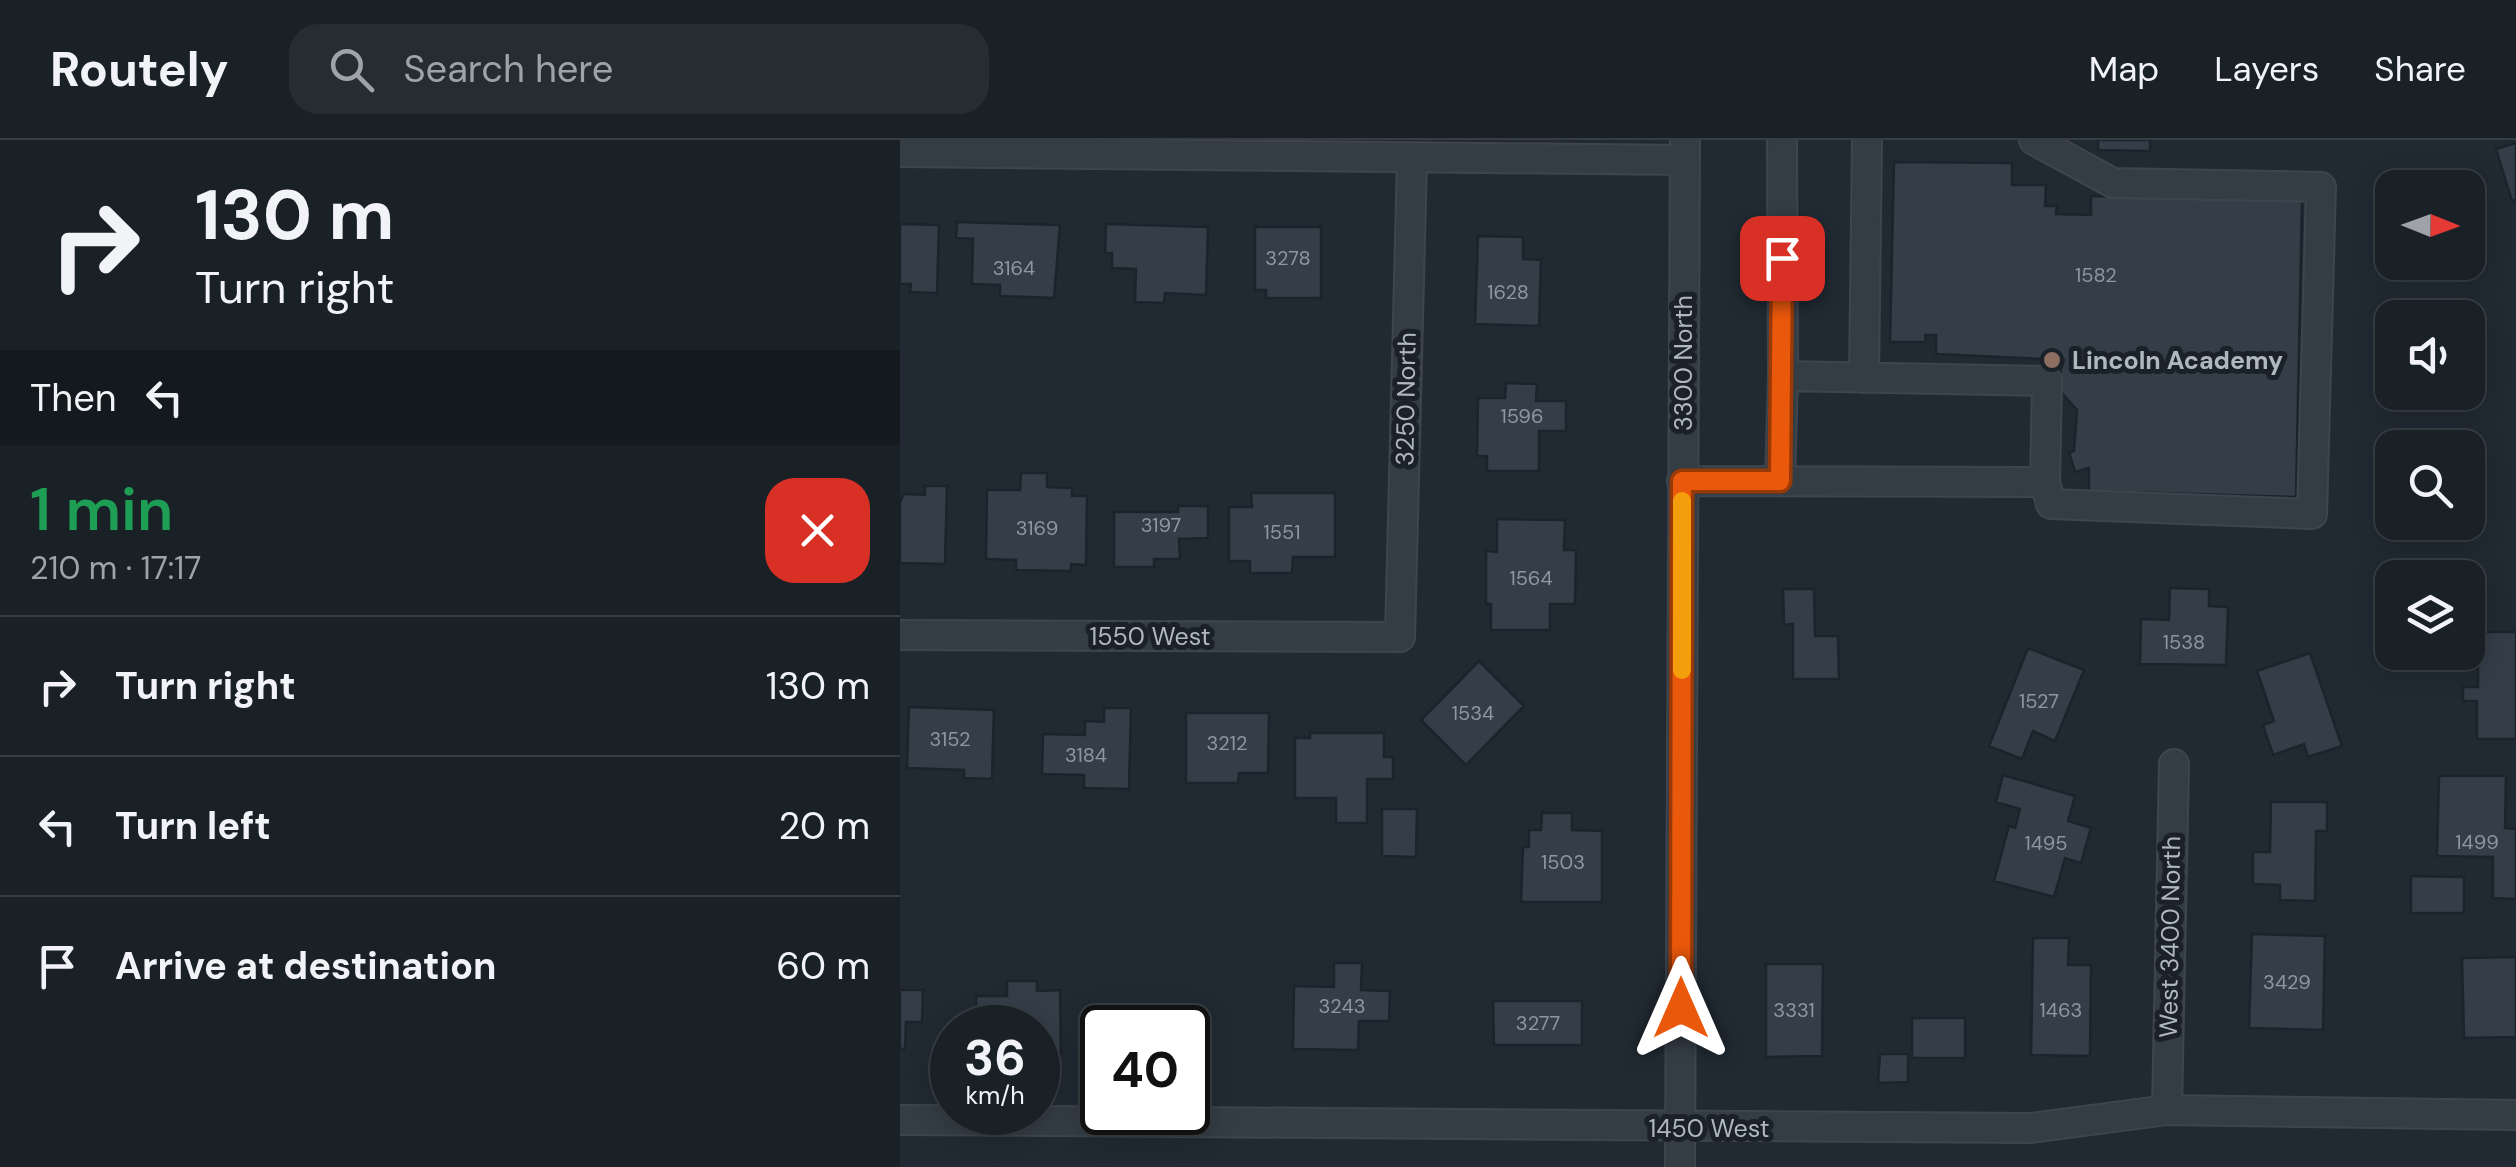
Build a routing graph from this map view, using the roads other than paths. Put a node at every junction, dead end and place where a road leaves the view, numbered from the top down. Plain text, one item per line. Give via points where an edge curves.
1 (1782, 140) edge
2 (1867, 140) edge
3 (2034, 140) edge
4 (1685, 150) edge
5 (900, 152) edge
6 (1412, 160) junction
7 (1783, 376) junction
8 (1864, 378) junction
9 (1682, 481) junction
10 (1780, 481) junction
11 (2045, 482) junction
12 (900, 634) edge
13 (1400, 637) joint
14 (2174, 764) dead end
15 (2168, 1110) junction
16 (2516, 1116) edge
17 (900, 1120) edge
18 (1681, 1128) junction
19 (1680, 1167) edge

1 - 7 street
2 - 8 street
3 - 11 street via 2113,183 2320,187 2312,514 2051,504
4 - 6 street
4 - 9 street, 3300 North
5 - 6 street
6 - 13 street, 3250 North
7 - 8 street
7 - 10 street
8 - 11 street via 2047,381
9 - 10 street
9 - 18 street, 3300 North
10 - 11 street
12 - 13 street, 1550 West
14 - 15 street, West 3400 North
15 - 16 street, 1450 West
15 - 18 street, 1450 West via 2031,1128
17 - 18 street, 1450 West
18 - 19 street, 3300 North

